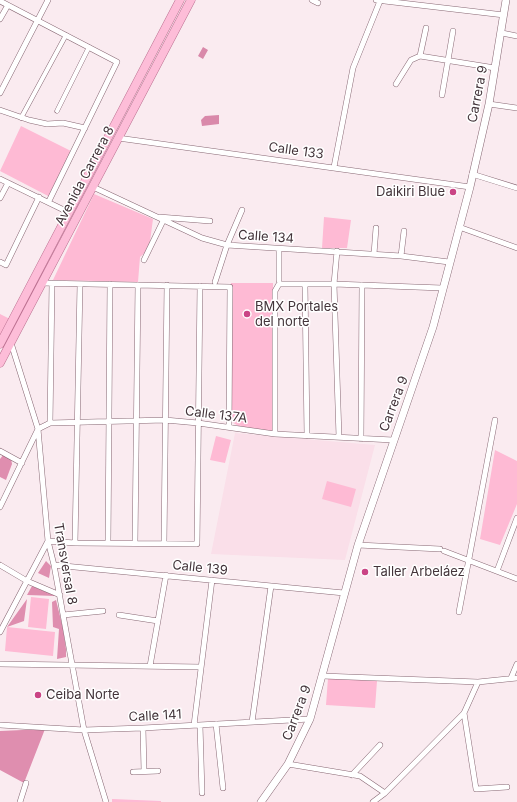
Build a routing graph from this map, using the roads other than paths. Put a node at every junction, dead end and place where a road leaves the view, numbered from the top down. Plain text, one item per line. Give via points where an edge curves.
1 (48, 0) edge
2 (180, 0) edge
3 (191, 0) edge
4 (378, 0) edge
5 (506, 0) edge
6 (0, 1) edge
7 (8, 5) junction
8 (504, 15) junction
9 (0, 19) edge
10 (38, 21) junction
11 (426, 28) dead end
12 (453, 32) dead end
13 (502, 33) junction
14 (66, 35) junction
15 (517, 36) edge
16 (89, 48) junction
17 (420, 56) junction
18 (448, 61) junction
19 (495, 68) junction
20 (396, 84) dead end
21 (0, 93) edge
22 (442, 95) dead end
23 (489, 104) junction
24 (517, 108) edge
25 (0, 110) edge
26 (57, 111) dead end
27 (21, 118) junction
28 (85, 128) junction
29 (118, 138) junction
30 (334, 167) junction
31 (472, 174) junction
32 (0, 179) edge
33 (8, 182) junction
34 (93, 187) junction
35 (470, 187) junction
36 (517, 188) edge
37 (39, 197) junction
38 (0, 198) edge
39 (49, 201) junction
40 (242, 210) dead end
41 (68, 212) junction
42 (156, 217) junction
43 (163, 221) junction
44 (210, 221) dead end
45 (459, 227) junction
46 (376, 228) dead end
47 (404, 232) dead end
48 (227, 245) junction
49 (517, 248) edge
50 (279, 249) junction
51 (337, 251) junction
52 (374, 254) junction
53 (401, 256) junction
54 (144, 260) dead end
55 (0, 262) edge
56 (449, 262) junction
57 (279, 280) dead end
58 (215, 282) dead end
59 (42, 283) junction
60 (52, 283) junction
61 (80, 284) junction
62 (110, 284) junction
63 (334, 284) junction
64 (138, 285) junction
65 (166, 285) junction
66 (305, 285) junction
67 (362, 285) junction
68 (200, 286) junction
69 (442, 288) junction
70 (11, 343) junction
71 (0, 344) edge
72 (0, 363) edge
73 (137, 420) junction
74 (165, 420) junction
75 (495, 420) dead end
76 (109, 422) junction
77 (198, 422) junction
78 (50, 423) junction
79 (78, 423) junction
80 (229, 427) junction
81 (38, 430) junction
82 (274, 434) junction
83 (307, 436) junction
84 (339, 437) junction
85 (361, 439) junction
86 (393, 440) junction
87 (0, 451) edge
88 (22, 463) junction
89 (0, 507) edge
90 (517, 518) edge
91 (48, 541) junction
92 (75, 543) junction
93 (108, 543) junction
94 (136, 543) junction
95 (164, 543) junction
96 (358, 545) junction
97 (470, 560) junction
98 (54, 564) junction
99 (0, 565) edge
100 (497, 571) junction
101 (166, 575) junction
102 (517, 579) edge
103 (212, 580) junction
104 (26, 581) junction
105 (270, 586) junction
106 (344, 593) junction
107 (60, 595) junction
108 (102, 611) dead end
109 (459, 612) dead end
110 (63, 615) junction
111 (119, 615) dead end
112 (158, 621) junction
113 (0, 632) edge
114 (0, 664) edge
115 (517, 664) edge
116 (72, 666) junction
117 (150, 666) junction
118 (201, 667) junction
119 (323, 676) junction
120 (514, 678) edge
121 (478, 682) junction
122 (464, 713) junction
123 (310, 719) junction
124 (252, 722) junction
125 (216, 724) junction
126 (0, 725) edge
127 (197, 725) junction
128 (143, 728) junction
129 (84, 730) junction
130 (380, 745) dead end
131 (288, 764) junction
132 (144, 771) junction
133 (158, 771) dead end
134 (133, 772) dead end
135 (352, 775) junction
136 (26, 783) dead end
137 (507, 787) dead end
138 (223, 788) dead end
139 (202, 793) dead end
140 (384, 793) junction
141 (20, 802) edge
142 (106, 802) edge
143 (261, 802) edge
144 (373, 802) edge

1 - 10 street
2 - 41 main road, Avenida Carrera 8
3 - 29 main road, Avenida Carrera 8
4 - 8 street
4 - 30 street via 353,68
5 - 8 street, Carrera 9
6 - 7 street
7 - 9 street
7 - 10 street
8 - 13 street, Carrera 9
10 - 14 street
10 - 21 street
11 - 17 street
12 - 18 street
13 - 15 street
13 - 19 street, Carrera 9
14 - 16 street
14 - 27 street
16 - 26 street
16 - 28 street via 117,62
17 - 18 street
17 - 20 street via 410,60
18 - 19 street
18 - 22 street
19 - 23 street, Carrera 9
23 - 24 street
23 - 31 street, Carrera 9
25 - 27 street
27 - 28 street
28 - 39 street
29 - 30 street, Calle 133
29 - 34 main road, Avenida Carrera 8
30 - 35 street, Calle 133
31 - 35 street, Carrera 9
31 - 36 street
32 - 33 street
33 - 37 street
33 - 38 street
34 - 42 street, Calle 134
34 - 59 main road, Avenida Carrera 8
35 - 45 street, Carrera 9
37 - 39 street
37 - 55 street via 6,265
39 - 41 street
40 - 48 street
41 - 71 main road, Avenida Carrera 8
42 - 43 street, Calle 134
42 - 44 street
43 - 48 street, Calle 134 via 202,238
43 - 54 street
45 - 49 street
45 - 56 street, Carrera 9
46 - 52 street
47 - 53 street
48 - 50 street, Calle 134
48 - 58 street
50 - 51 street, Calle 134
50 - 57 street
51 - 52 street, Calle 134
51 - 63 street
52 - 53 street, Calle 134
53 - 56 street, Calle 134
56 - 69 street, Carrera 9
59 - 60 street
59 - 70 main road, Avenida Carrera 8
60 - 61 street
60 - 78 street
61 - 62 street
61 - 79 street
62 - 64 street
62 - 76 street
63 - 66 street
63 - 67 street
63 - 84 street
64 - 65 street
64 - 73 street
65 - 68 street
65 - 74 street
66 - 82 street via 279,284 275,291
66 - 83 street
67 - 69 street
67 - 85 street
68 - 77 street
68 - 80 street via 230,287
69 - 86 street, Carrera 9 via 418,374
70 - 72 main road, Avenida Carrera 8
70 - 81 street, Transversal 8
73 - 74 street, Calle 137A
73 - 76 street, Calle 137A
73 - 94 street
74 - 77 street, Calle 137A
74 - 95 street
75 - 97 street
76 - 79 street, Calle 137A
76 - 93 street
77 - 80 street, Calle 137A
77 - 95 street via 197,544
78 - 79 street, Calle 137A
78 - 81 street
79 - 92 street
80 - 82 street, Calle 137A
81 - 88 street
81 - 91 street, Transversal 8
82 - 83 street, Calle 137A
83 - 84 street, Calle 137A
84 - 85 street, Calle 137A
85 - 86 street, Calle 137A
86 - 96 street, Carrera 9
87 - 88 street
88 - 89 street
90 - 100 street
91 - 92 street
91 - 98 street, Transversal 8
91 - 104 street
92 - 93 street
93 - 94 street
94 - 95 street
96 - 97 street via 442,550
96 - 106 street, Carrera 9
97 - 100 street
97 - 109 street
98 - 101 street, Calle 139
98 - 107 street, Transversal 8
99 - 104 street
100 - 102 street
101 - 103 street, Calle 139
101 - 112 street
103 - 105 street, Calle 139
103 - 118 street
104 - 107 street
104 - 113 street
105 - 106 street, Calle 139
105 - 124 street
106 - 119 street, Carrera 9
107 - 110 street, Transversal 8
108 - 110 street
110 - 116 street, Transversal 8
111 - 112 street
112 - 117 street
114 - 116 street
115 - 120 street
116 - 117 street
116 - 129 street, Transversal 8
117 - 118 street
118 - 127 street
119 - 121 street
119 - 123 street, Carrera 9
120 - 121 street
121 - 122 street
122 - 137 street via 476,788
122 - 140 street
123 - 124 street, Calle 141
123 - 131 street, Carrera 9
124 - 125 street, Calle 141
125 - 127 street, Calle 141
125 - 138 street
126 - 129 street, Calle 141
127 - 128 street, Calle 141
127 - 139 street
128 - 129 street, Calle 141
128 - 132 street
129 - 142 street, Transversal 8
130 - 135 street
131 - 135 street
131 - 143 street, Carrera 9
132 - 133 street
132 - 134 street
135 - 140 street via 368,780
136 - 141 street
140 - 144 street

